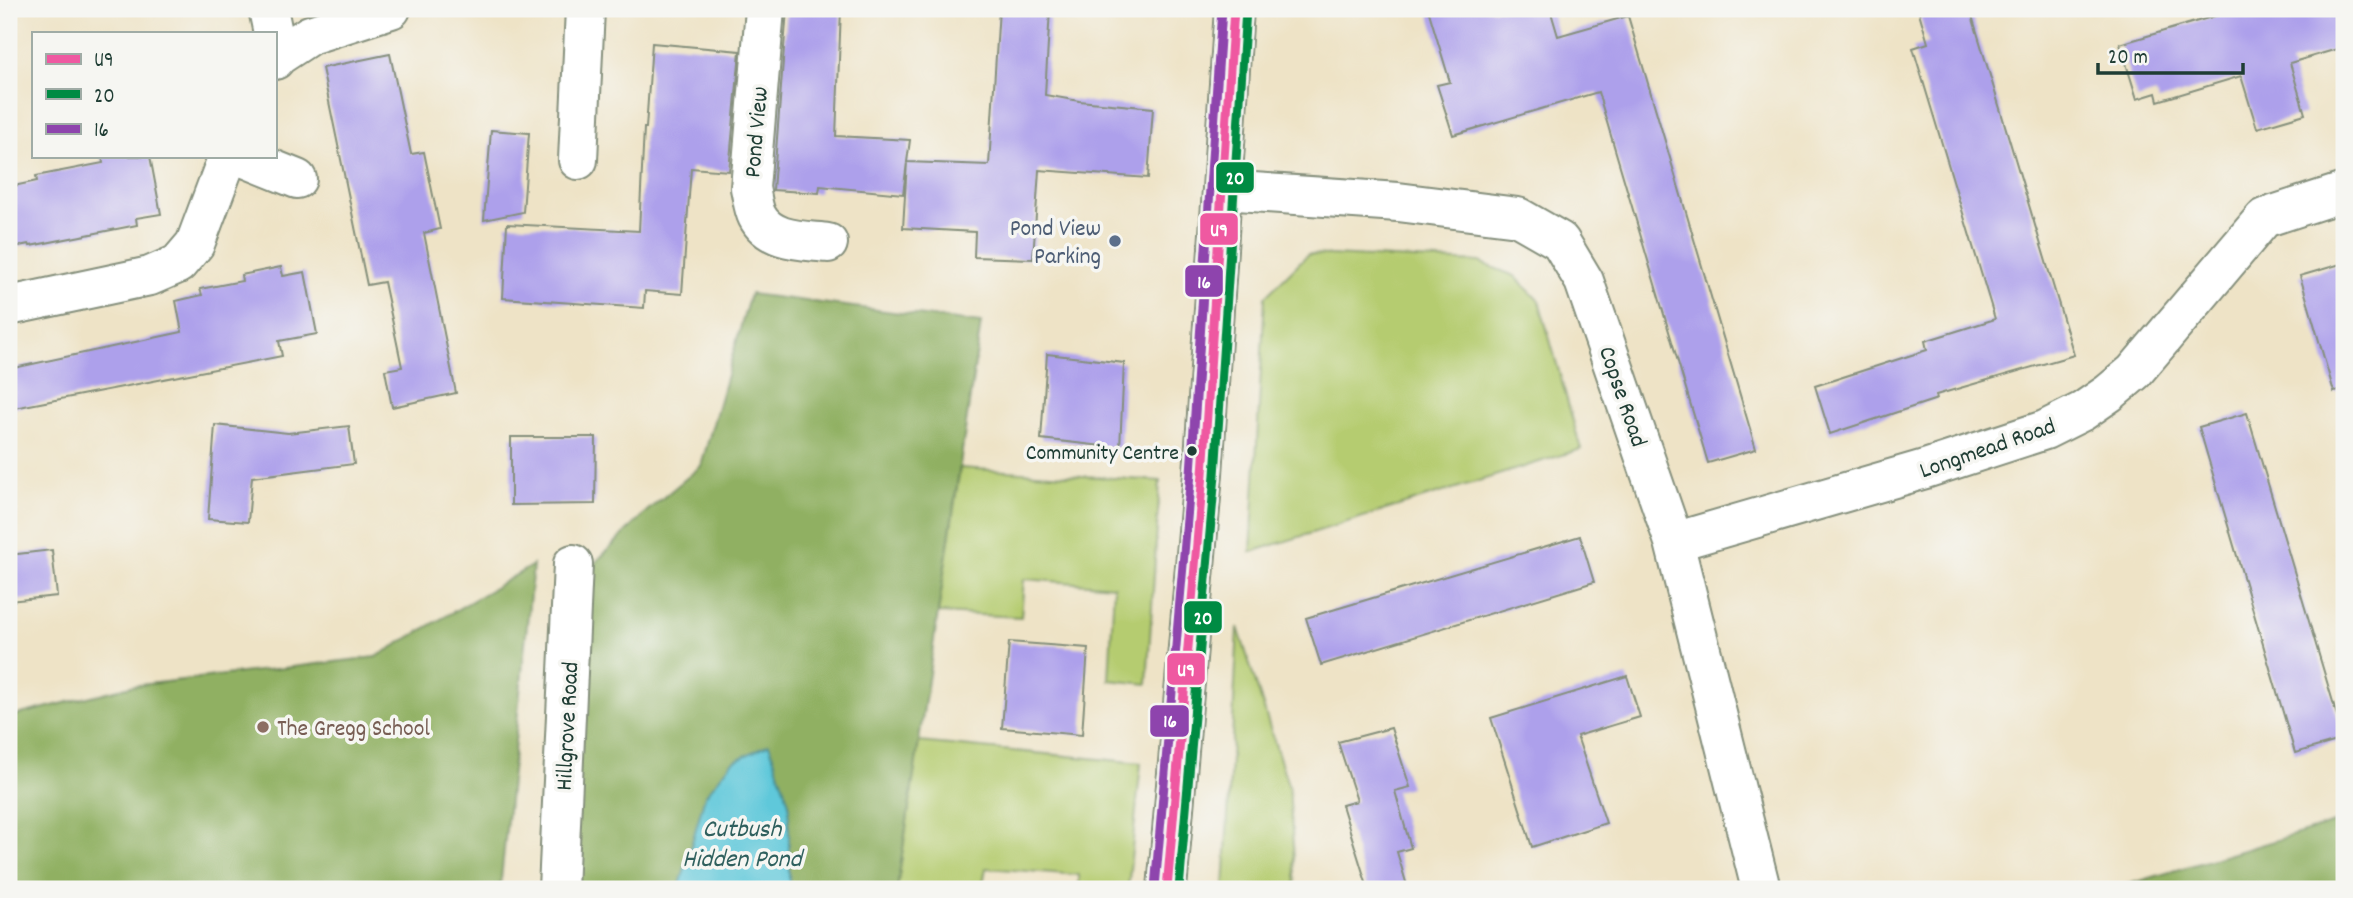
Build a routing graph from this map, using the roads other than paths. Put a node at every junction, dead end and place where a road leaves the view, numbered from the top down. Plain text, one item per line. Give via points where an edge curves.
1 (268, 9) edge
2 (391, 9) edge
3 (585, 9) edge
4 (765, 9) edge
5 (1234, 9) edge
6 (272, 32) edge
7 (276, 47) edge
8 (227, 158) edge
9 (245, 158) edge
10 (578, 160) dead end
11 (297, 178) dead end
12 (1223, 190) junction
13 (2344, 192) edge
14 (828, 243) dead end
15 (9, 306) edge
16 (1674, 542) junction
17 (573, 564) dead end
18 (558, 889) edge
19 (1167, 889) edge
20 (1761, 889) edge

1 - 6 street
2 - 7 street
3 - 10 street
4 - 14 street, Pond View via 750,188 757,215 782,237
5 - 12 street
8 - 15 street via 195,244 178,264 150,276
9 - 11 street
12 - 16 street, Copse Road via 1398,202 1518,217 1560,241 1584,282
12 - 19 street
13 - 16 street, Longmead Road via 2264,218 2134,372 2083,411 2045,430 1938,465
16 - 20 street, Copse Road
17 - 18 street, Hillgrove Road

